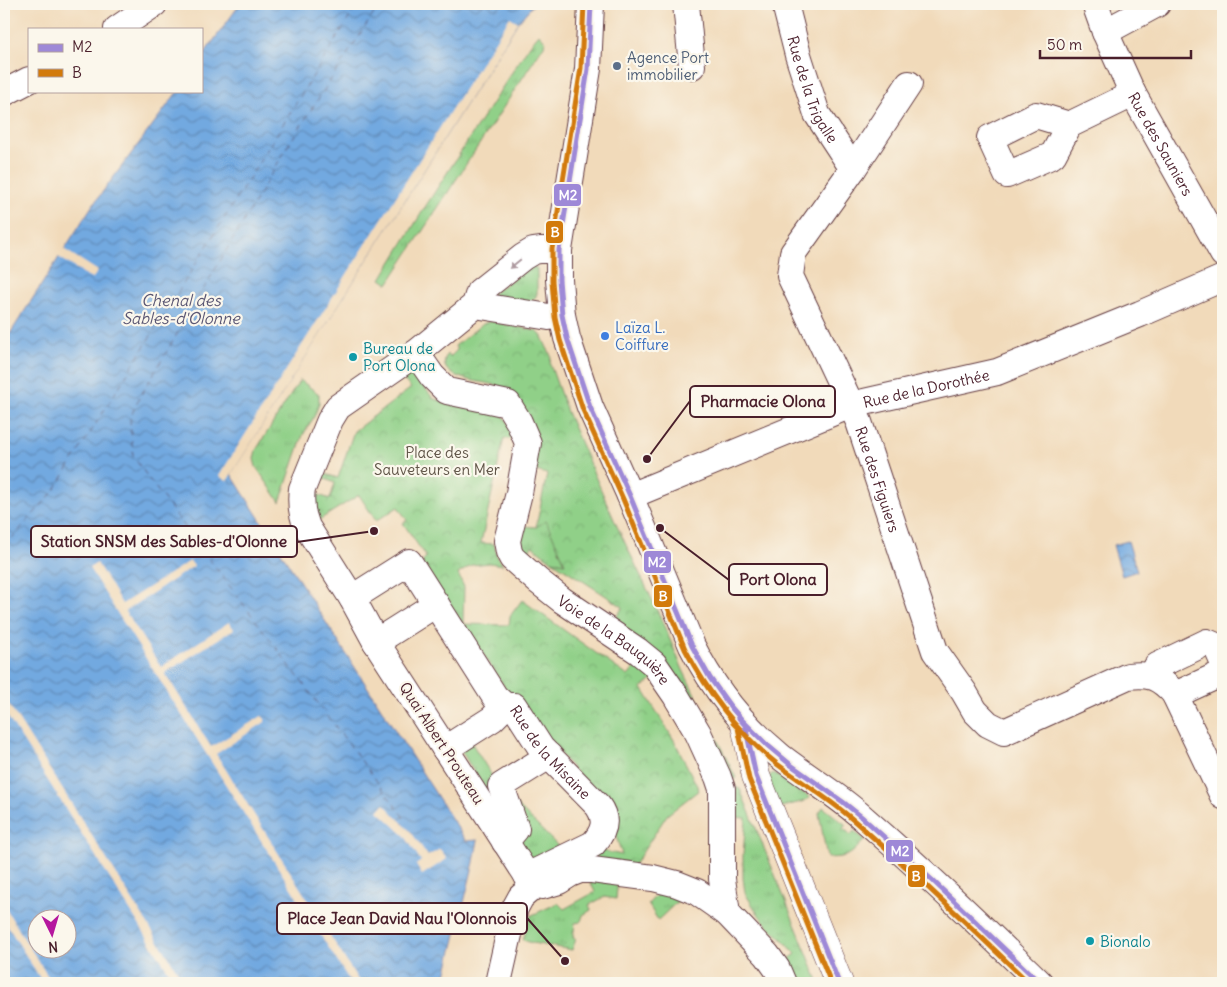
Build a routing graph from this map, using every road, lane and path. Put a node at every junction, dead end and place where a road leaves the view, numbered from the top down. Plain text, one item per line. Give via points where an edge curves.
1 (154, 4) edge
2 (591, 4) edge
3 (686, 4) edge
4 (785, 4) edge
5 (1096, 4) edge
6 (1157, 4) edge
7 (118, 28) edge
8 (1106, 32) junction
9 (692, 66) dead end
10 (28, 80) edge
11 (909, 84) dead end
12 (4, 92) edge
13 (1133, 94) junction
14 (1069, 125) dead end
15 (853, 169) junction
16 (559, 250) junction
17 (1223, 254) edge
18 (1223, 278) edge
19 (475, 305) junction
20 (562, 315) junction
21 (416, 353) junction
22 (851, 405) junction
23 (630, 496) junction
24 (352, 598) junction
25 (436, 604) junction
26 (376, 642) junction
27 (1223, 662) edge
28 (1223, 673) edge
29 (1152, 676) junction
30 (1175, 695) junction
31 (505, 706) junction
32 (745, 725) junction
33 (445, 748) junction
34 (549, 756) junction
35 (1223, 796) edge
36 (505, 842) junction
37 (531, 880) junction
38 (727, 913) junction
39 (498, 983) edge
40 (783, 983) edge
41 (839, 983) edge
42 (1040, 983) edge

1 - 7 street
2 - 16 street via 588,69
3 - 9 street
4 - 15 street, Rue de la Trigalle via 817,114
5 - 8 street, Rue des Sauniers
6 - 8 street
8 - 13 street, Rue des Sauniers
10 - 12 street
11 - 15 street, Rue des Figuiers
13 - 14 street
13 - 17 street, Rue des Sauniers
15 - 22 street, Rue des Figuiers via 793,253 790,276
16 -> 19 street via 533,251 523,257 479,292
16 - 20 street
18 - 22 street, Rue de la Dorothée via 997,372
19 - 20 street via 549,317
19 - 21 street
20 - 23 street via 590,407
21 - 24 street, Quai Albert Prouteau via 338,407 302,489 301,504 307,527
21 - 38 street, Voie de la Bauquière via 447,391 508,404 519,422 528,443 507,541 512,558 562,600 654,664 698,734 722,789 722,879
22 - 23 street, Rue de la Dorothée
22 - 29 street, Rue des Figuiers via 935,650 975,711 988,724 1004,732 1128,676
23 - 32 street via 700,662
24 - 25 street, Rue de la Misaine via 409,562
24 - 26 street, Quai Albert Prouteau
25 - 26 street
25 - 31 street, Rue de la Misaine via 495,697
26 - 33 street, Quai Albert Prouteau
27 - 29 street via 1216,646 1207,642 1156,666
28 - 30 street
29 - 30 street via 1165,683
30 - 35 street
31 - 33 street via 492,719
31 - 34 street, Rue de la Misaine via 514,706
32 - 41 main road via 756,776
32 - 42 street via 863,817
33 - 36 street, Quai Albert Prouteau
34 - 36 street via 500,786 516,829
34 - 37 street, Rue de la Misaine via 603,812 604,824 593,844
36 - 37 street, Quai Albert Prouteau
37 - 38 street via 542,886 586,870 653,878 697,892
37 - 39 street via 515,908
38 - 40 street via 768,955

